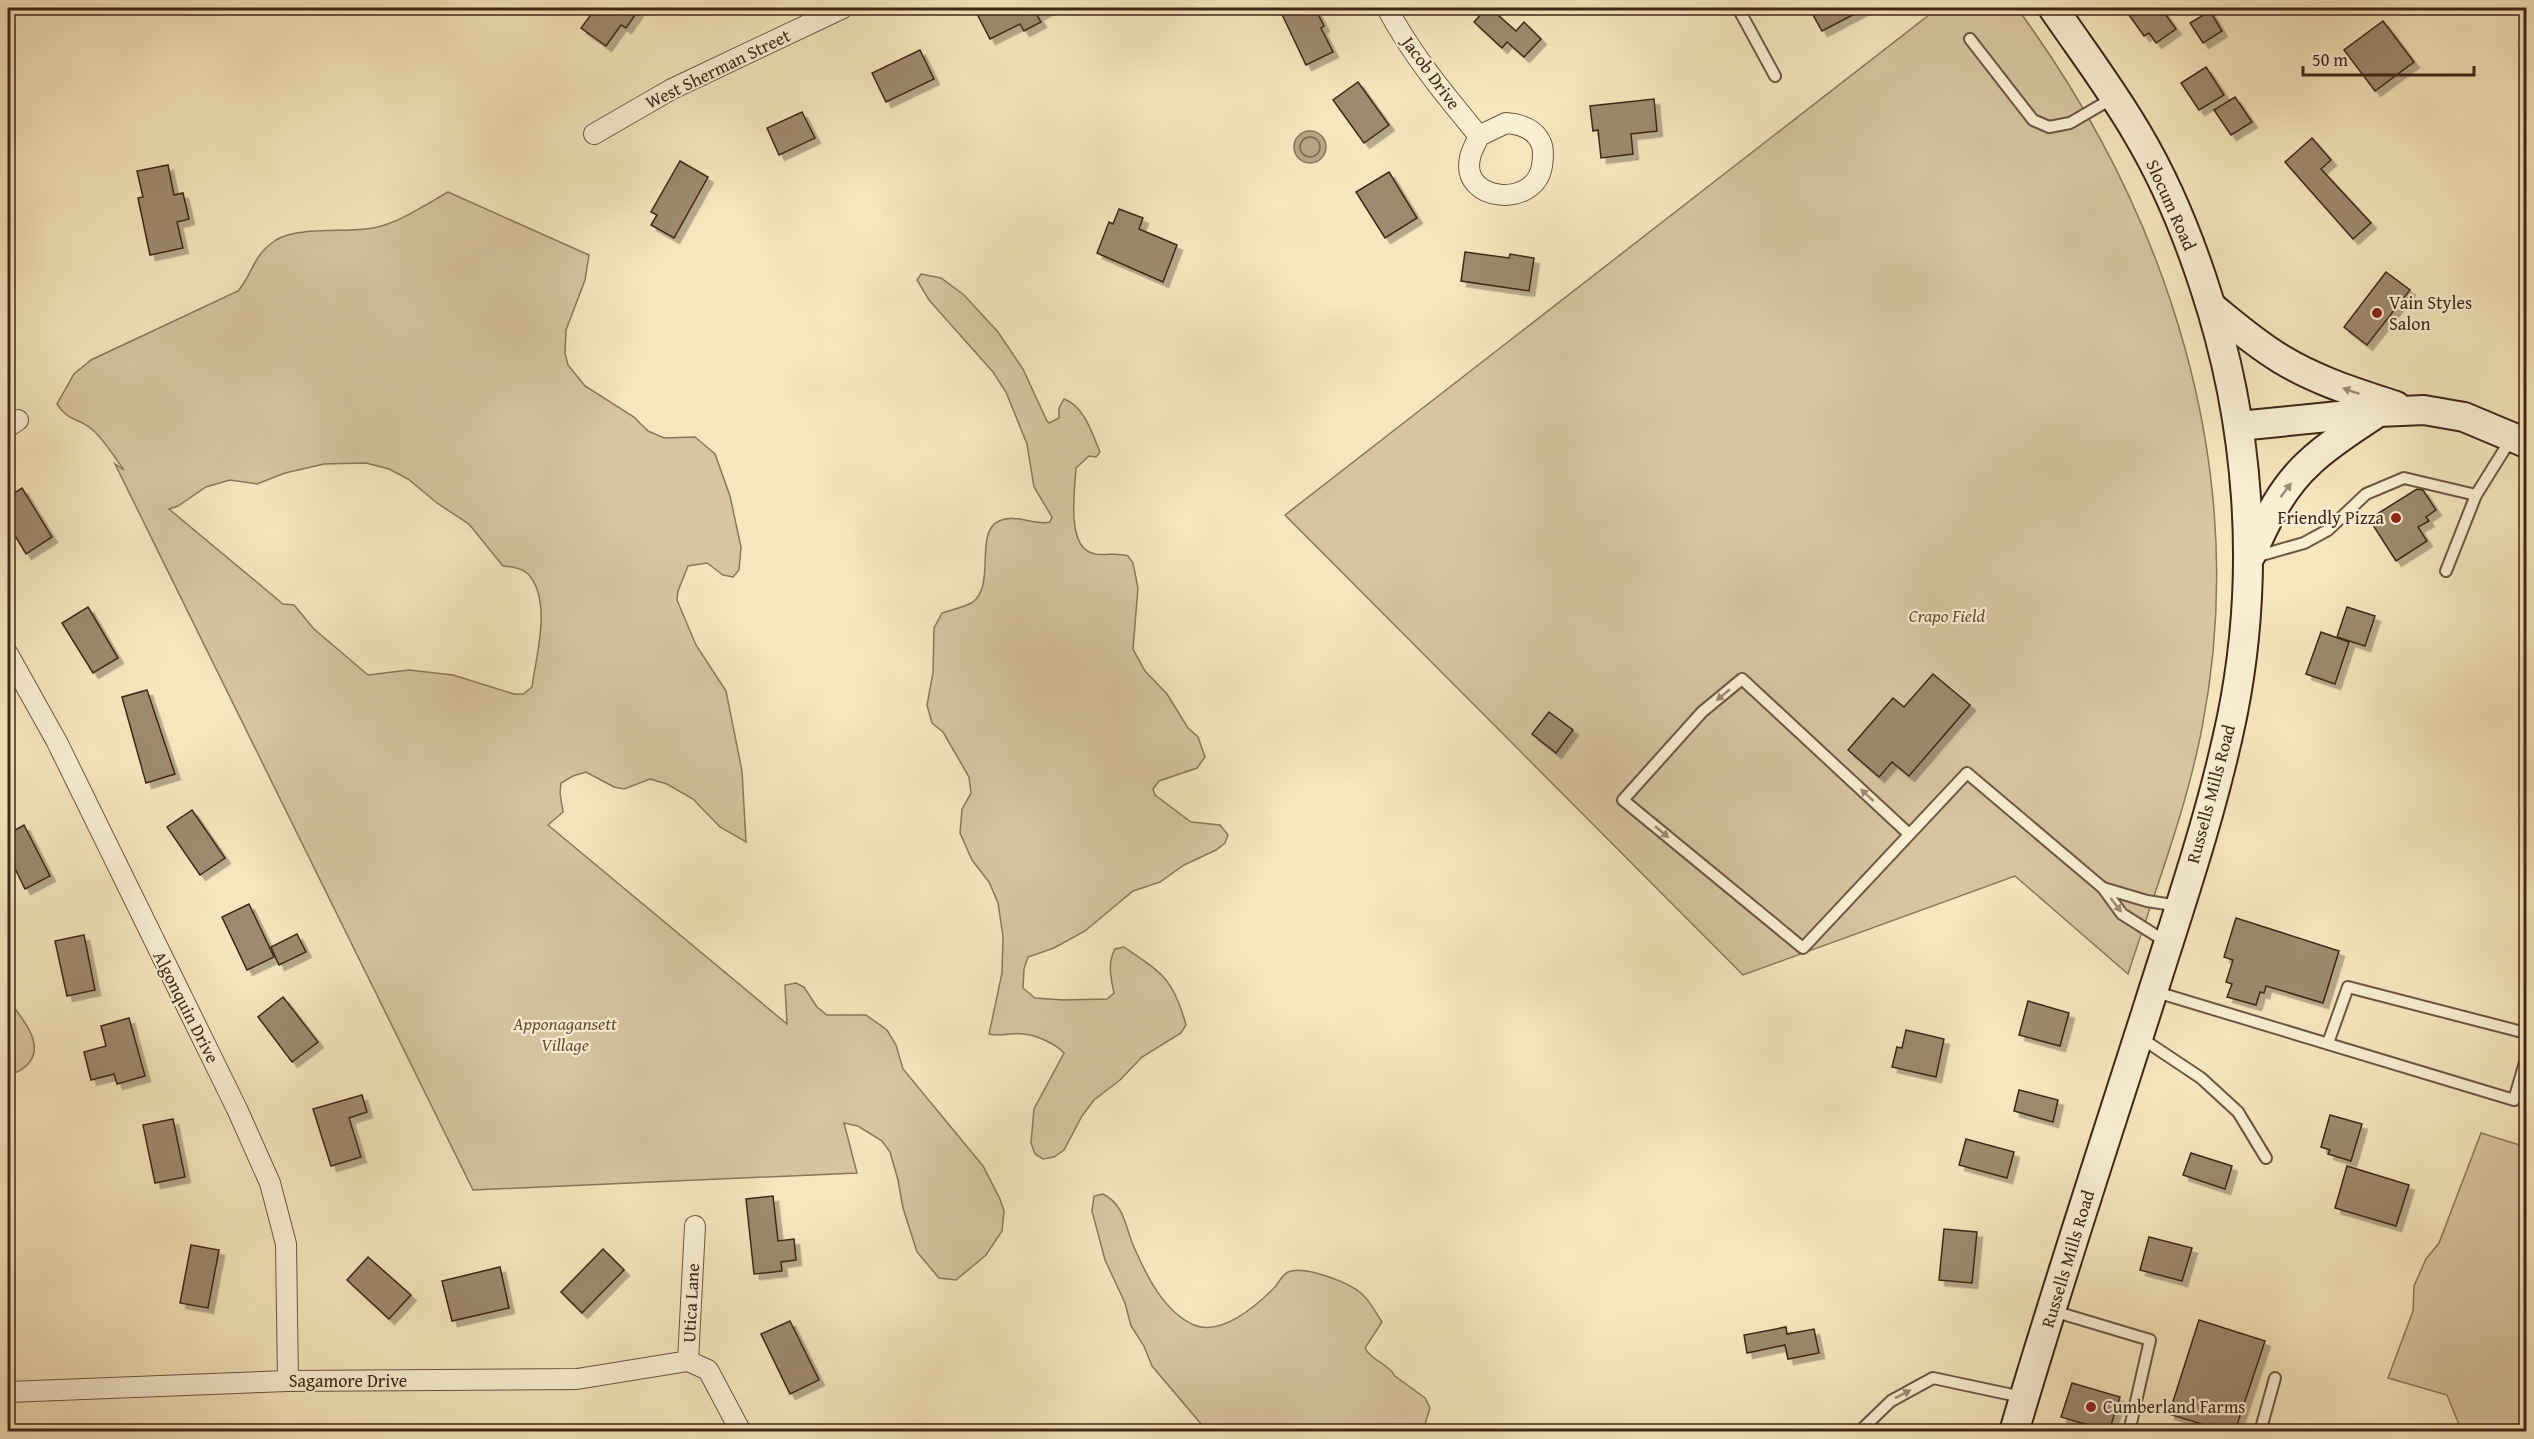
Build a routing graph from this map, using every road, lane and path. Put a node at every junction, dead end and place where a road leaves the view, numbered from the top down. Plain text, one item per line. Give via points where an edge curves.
1 (843, 8) edge
2 (1387, 8) edge
3 (1738, 8) edge
4 (2053, 8) edge
5 (1970, 39) dead end
6 (1775, 76) dead end
7 (2115, 97) junction
8 (594, 134) dead end
9 (1479, 136) dead end
10 (2212, 307) junction
11 (2407, 410) junction
12 (2378, 412) junction
13 (2239, 426) junction
14 (2520, 440) edge
15 (2476, 495) junction
16 (2249, 559) junction
17 (2446, 571) dead end
18 (8, 654) edge
19 (1910, 834) junction
20 (2103, 888) junction
21 (2179, 906) junction
22 (2168, 943) junction
23 (2153, 991) junction
24 (2526, 1033) edge
25 (2138, 1036) junction
26 (2328, 1043) junction
27 (2526, 1059) edge
28 (2266, 1158) dead end
29 (695, 1226) dead end
30 (2052, 1311) junction
31 (688, 1360) junction
32 (2276, 1378) dead end
33 (288, 1381) junction
34 (8, 1392) edge
35 (2024, 1397) junction
36 (741, 1431) edge
37 (1859, 1431) edge
38 (2014, 1431) edge
39 (2129, 1431) edge
40 (2260, 1431) edge

1 - 8 street, West Sherman Street via 672,89
2 - 9 street, Jacob Drive via 1450,102
3 - 6 lane
4 - 7 main road, Slocum Road
5 - 7 lane via 2033,120 2049,127 2070,123
7 - 10 main road, Slocum Road via 2158,171
11 -> 10 main road via 2301,370 2263,348
10 - 13 main road, Slocum Road
11 - 12 main road
11 - 14 main road via 2464,417
12 - 13 main road
16 -> 12 main road via 2270,514 2296,477 2310,462
13 - 16 main road, Russells Mills Road
14 - 15 lane
15 - 16 lane via 2404,478 2366,494 2328,530 2312,539
15 - 17 lane
16 - 21 main road, Russells Mills Road via 2232,717
18 - 33 street, Algonquin Drive via 57,742 270,1183 286,1244
19 -> 19 lane via 1742,679 1702,712 1623,800 1803,948
19 - 20 lane via 1966,773
20 - 21 lane
20 -> 22 lane via 2122,914
21 - 22 main road, Russells Mills Road
22 - 23 main road, Russells Mills Road
23 - 25 main road, Russells Mills Road
23 - 26 lane
24 - 26 lane via 2348,987
25 - 28 lane via 2201,1078 2238,1112
25 - 30 main road, Russells Mills Road
26 - 27 lane via 2514,1100
29 - 31 street, Utica Lane
30 - 35 main road, Russells Mills Road
30 - 39 lane via 2150,1340
31 - 33 street, Sagamore Drive via 577,1379
31 - 36 street, Utica Lane via 708,1371
32 - 40 lane
33 - 34 street, Sagamore Drive
37 -> 35 lane via 1891,1401 1933,1378
35 - 38 main road, Russells Mills Road

